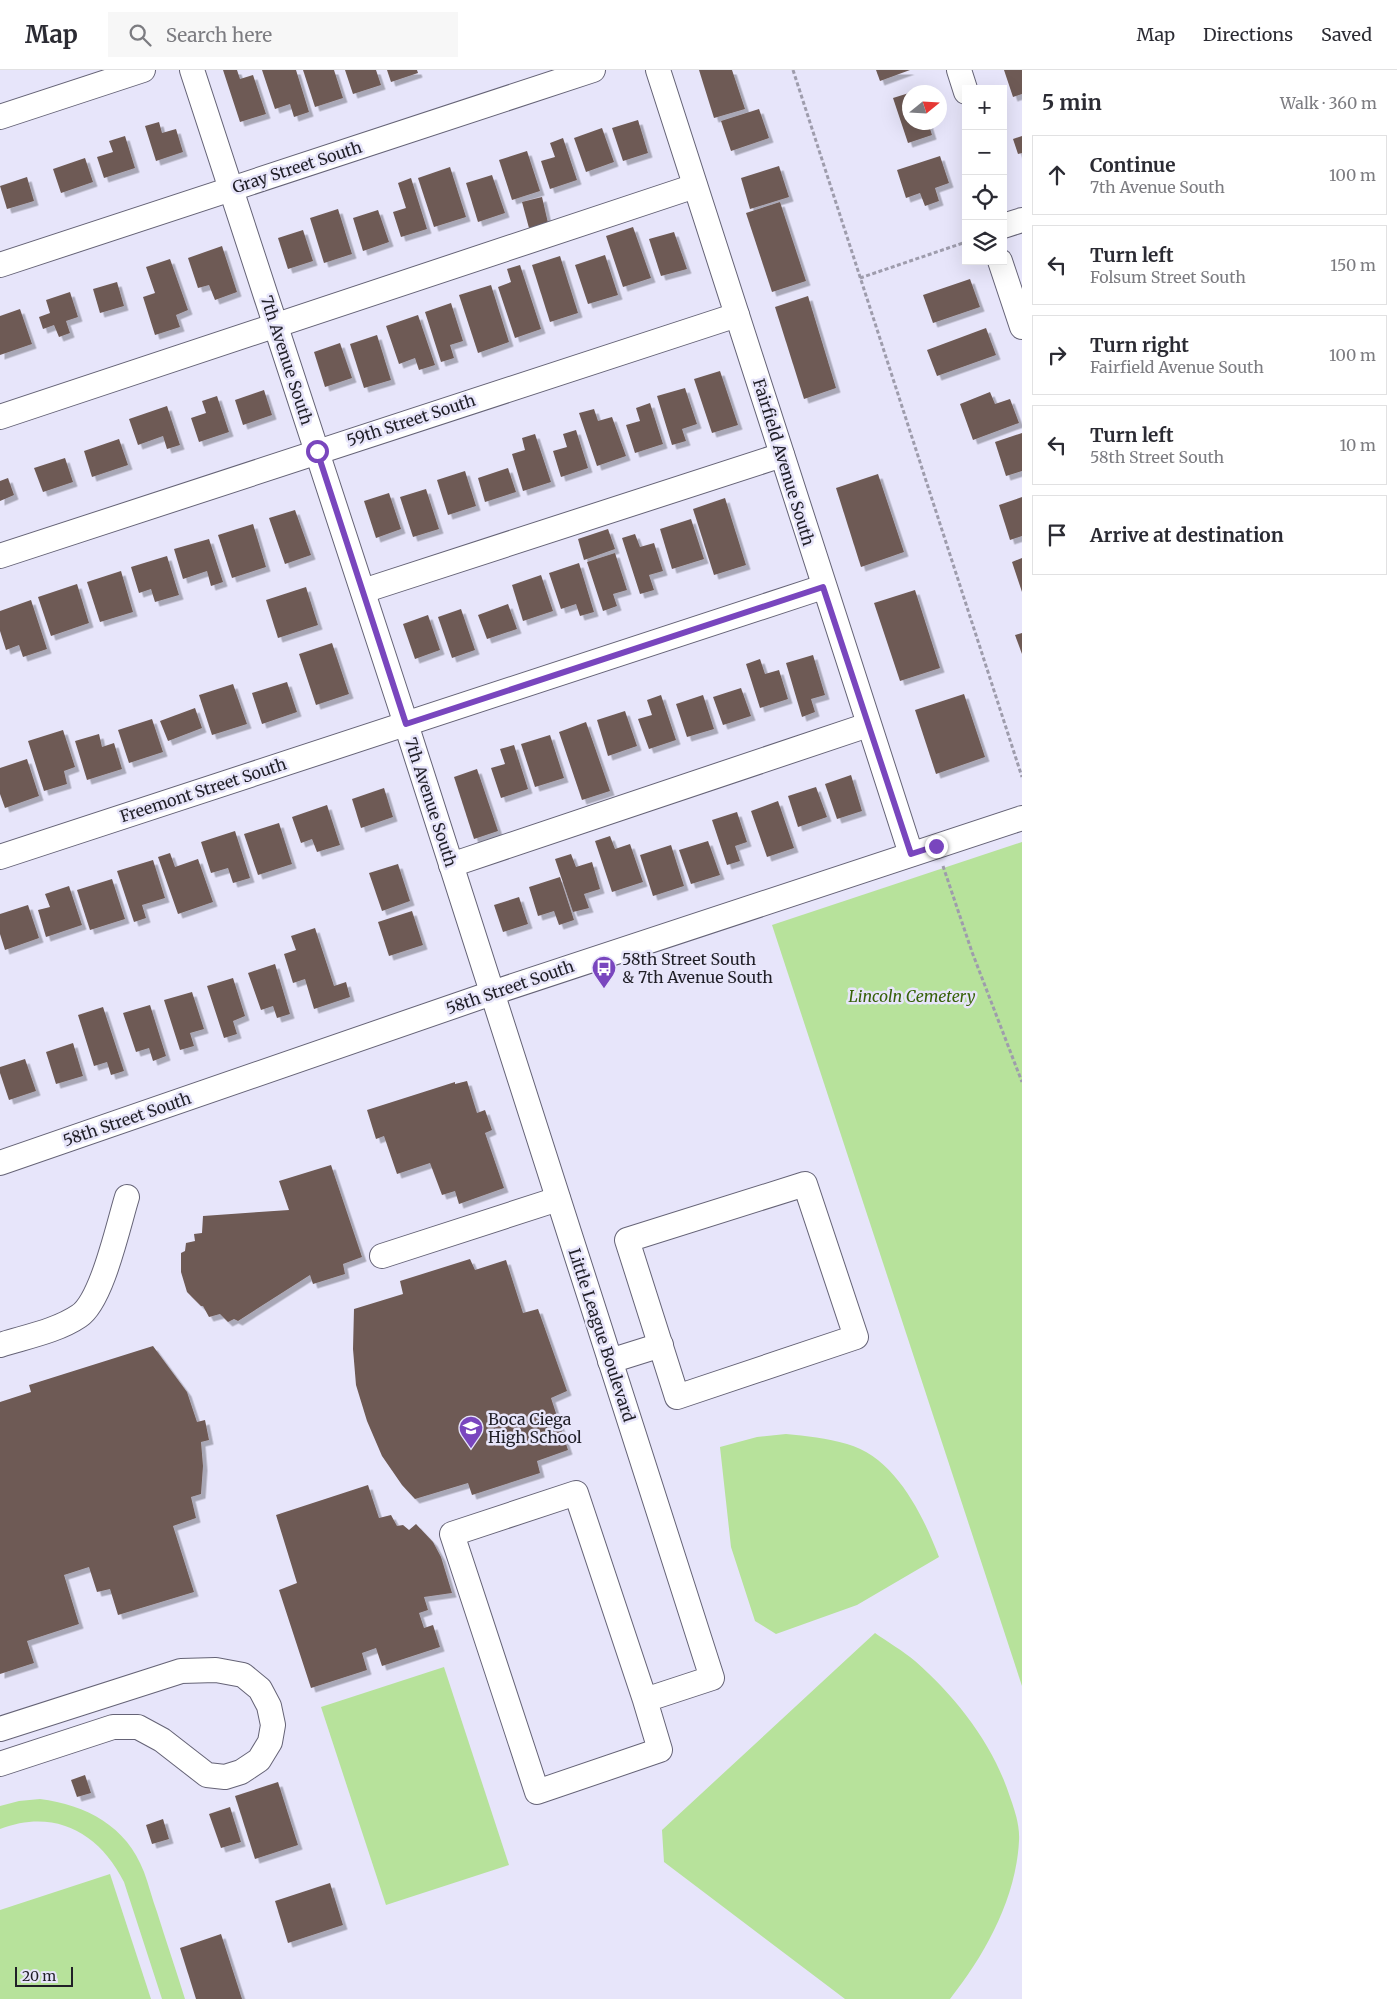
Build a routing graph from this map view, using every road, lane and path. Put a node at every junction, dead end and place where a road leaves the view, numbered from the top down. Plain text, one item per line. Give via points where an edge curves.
1 (144, 70) edge
2 (192, 70) edge
3 (593, 70) edge
4 (658, 70) edge
5 (793, 70) edge
6 (959, 70) edge
7 (964, 85) edge
8 (0, 117) edge
9 (696, 186) junction
10 (230, 189) junction
11 (1022, 220) edge
12 (1007, 225) edge
13 (962, 243) edge
14 (0, 265) edge
15 (1001, 265) edge
16 (860, 278) junction
17 (737, 315) junction
18 (275, 326) junction
19 (1022, 327) edge
20 (0, 416) edge
21 (317, 451) junction
22 (782, 455) junction
23 (0, 556) edge
24 (823, 587) junction
25 (363, 591) junction
26 (406, 724) junction
27 (868, 725) junction
28 (1022, 777) edge
29 (1022, 818) edge
30 (936, 846) junction
31 (911, 854) junction
32 (0, 857) edge
33 (451, 865) junction
34 (492, 993) junction
35 (1022, 1082) edge
36 (0, 1163) edge
37 (127, 1198) dead end
38 (558, 1198) junction
39 (382, 1256) dead end
40 (0, 1345) edge
41 (661, 1345) junction
42 (610, 1360) junction
43 (646, 1700) junction
44 (0, 1730) edge
45 (0, 1764) edge

1 - 8 street
2 - 10 street, 7th Avenue South
3 - 10 street, Gray Street South
4 - 9 street, Fairfield Avenue South
5 - 16 path
6 - 7 street
9 - 17 street, Fairfield Avenue South
9 - 18 street
10 - 14 street, Gray Street South
10 - 18 street, 7th Avenue South
11 - 12 street
13 - 16 path
15 - 19 street
16 - 28 path
17 - 21 street, 59th Street South
17 - 22 street, Fairfield Avenue South
18 - 20 street
18 - 21 street, 7th Avenue South
21 - 23 street, 59th Street South
21 - 25 street, 7th Avenue South
22 - 24 street, Fairfield Avenue South
22 - 25 street
24 - 26 street, Freemont Street South
24 - 27 street, Fairfield Avenue South
25 - 26 street, 7th Avenue South
26 - 32 street, Freemont Street South
26 - 33 street, 7th Avenue South
27 - 31 street, Fairfield Avenue South
27 - 33 street
29 - 30 street, 58th Street South
30 - 31 street, 58th Street South
30 - 35 path
31 - 34 street, 58th Street South
33 - 34 street, 7th Avenue South
34 - 36 street, 58th Street South
34 - 38 street, Little League Boulevard
37 - 40 street via 92,1304 68,1323
38 - 39 street
38 - 42 street, Little League Boulevard
41 - 41 street via 677,1396 856,1338 805,1184 627,1240
41 - 42 street
42 - 43 street, Little League Boulevard via 712,1678
43 - 43 street via 660,1750 537,1792 452,1534 576,1493
44 - 45 street via 181,1671 216,1670 244,1675 260,1689 274,1724 270,1742 259,1760 241,1772 225,1777 207,1775 162,1740 138,1727 113,1727

